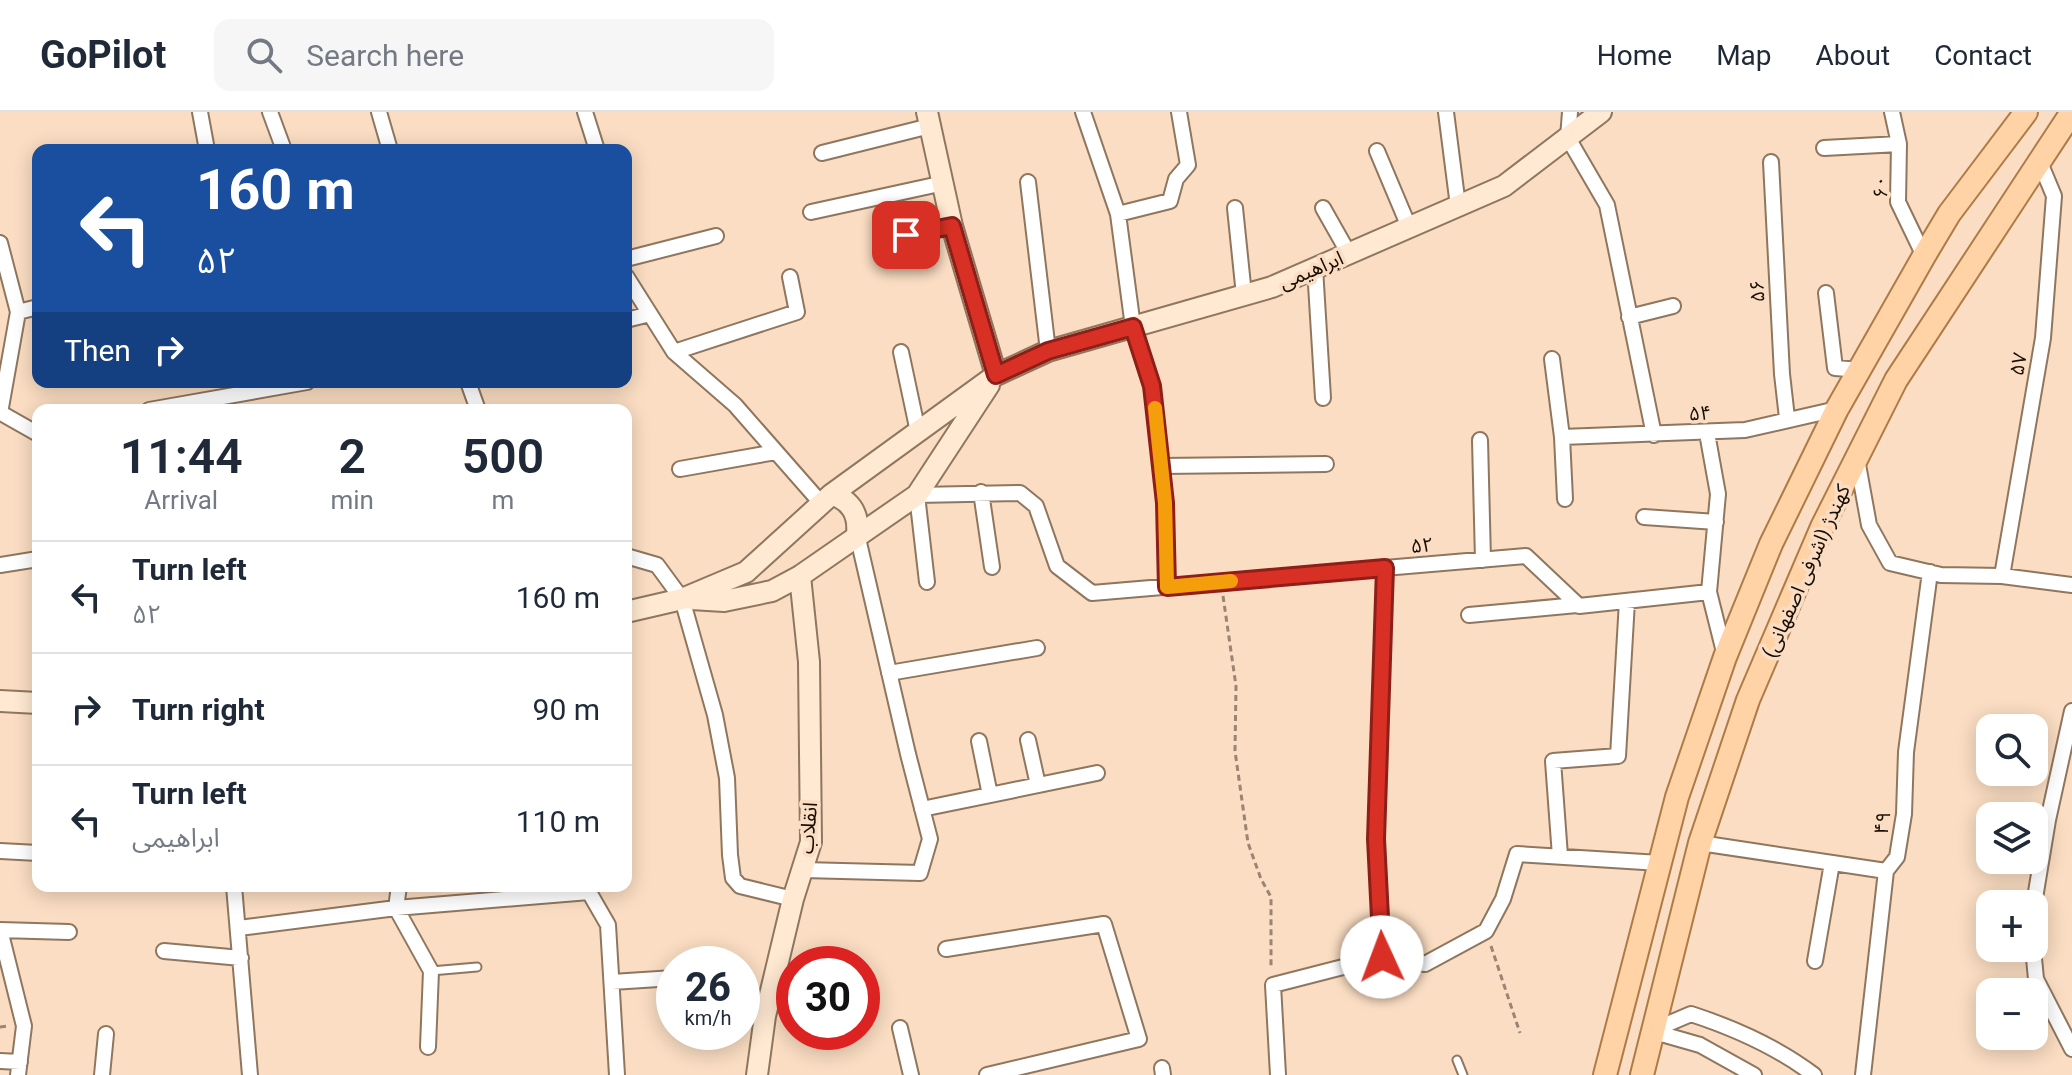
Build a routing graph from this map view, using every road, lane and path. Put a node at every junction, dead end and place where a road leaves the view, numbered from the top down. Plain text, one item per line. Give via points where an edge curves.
1 (200, 112) edge
2 (270, 112) edge
3 (379, 112) edge
4 (585, 112) edge
5 (1083, 112) edge
6 (1179, 112) edge
7 (1446, 112) edge
8 (1570, 112) edge
9 (1601, 112) edge
10 (1892, 112) edge
11 (2026, 112) edge
12 (2072, 112) edge
13 (928, 119) edge
14 (1568, 138) junction
15 (206, 144) edge
16 (282, 144) edge
17 (388, 144) edge
18 (595, 144) edge
19 (1899, 144) junction
20 (1824, 148) dead end
21 (1377, 151) dead end
22 (822, 153) dead end
23 (2039, 160) junction
24 (1771, 162) dead end
25 (1028, 182) dead end
26 (944, 183) junction
27 (1458, 206) junction
28 (1235, 208) dead end
29 (1323, 208) dead end
30 (811, 212) dead end
31 (1118, 214) junction
32 (952, 226) junction
33 (1409, 227) junction
34 (716, 236) dead end
35 (883, 240) dead end
36 (0, 243) edge
37 (1349, 254) junction
38 (1924, 256) junction
39 (632, 257) edge
40 (1315, 268) junction
41 (790, 277) dead end
42 (632, 286) edge
43 (1826, 293) dead end
44 (1244, 295) junction
45 (1673, 306) dead end
46 (32, 308) edge
47 (18, 312) junction
48 (650, 314) junction
49 (1629, 317) junction
50 (632, 318) edge
51 (1133, 327) junction
52 (1048, 351) junction
53 (674, 352) junction
54 (901, 352) dead end
55 (1552, 359) dead end
56 (1862, 370) junction
57 (996, 375) junction
58 (228, 389) edge
59 (1323, 398) dead end
60 (172, 404) edge
61 (1837, 409) junction
62 (0, 413) edge
63 (1787, 418) junction
64 (32, 431) edge
65 (918, 432) junction
66 (1707, 433) junction
67 (1654, 435) junction
68 (1562, 437) junction
69 (1480, 440) dead end
70 (776, 452) junction
71 (1857, 459) junction
72 (1326, 464) dead end
73 (1161, 466) junction
74 (680, 469) dead end
75 (981, 492) junction
76 (917, 495) junction
77 (827, 499) junction
78 (1565, 499) dead end
79 (1644, 517) dead end
80 (1716, 522) junction
81 (857, 534) junction
82 (632, 558) edge
83 (32, 560) edge
84 (1483, 560) junction
85 (0, 565) edge
86 (992, 567) dead end
87 (1385, 568) junction
88 (1930, 572) junction
89 (800, 576) junction
90 (2002, 576) junction
91 (927, 582) dead end
92 (1222, 582) junction
93 (2072, 585) edge
94 (1167, 587) junction
95 (1709, 592) junction
96 (682, 599) junction
97 (1627, 601) junction
98 (1577, 605) junction
99 (632, 611) edge
100 (1469, 615) dead end
101 (1037, 648) dead end
102 (1725, 657) junction
103 (889, 673) junction
104 (0, 701) edge
105 (32, 703) edge
106 (2072, 711) edge
107 (1028, 740) dead end
108 (979, 741) dead end
109 (1097, 773) dead end
110 (1038, 785) junction
111 (990, 795) junction
112 (922, 809) junction
113 (1700, 843) junction
114 (0, 851) edge
115 (32, 853) edge
116 (1560, 856) junction
117 (1660, 863) junction
118 (1832, 863) junction
119 (803, 870) junction
120 (1886, 871) junction
121 (2036, 890) edge
122 (235, 892) edge
123 (398, 892) edge
124 (559, 892) edge
125 (591, 892) edge
126 (793, 899) junction
127 (396, 908) junction
128 (239, 928) junction
129 (1486, 931) junction
130 (69, 932) dead end
131 (946, 949) dead end
132 (164, 951) dead end
133 (1382, 957) junction
134 (241, 958) junction
135 (1815, 961) dead end
136 (2034, 962) edge
137 (477, 967) dead end
138 (431, 971) junction
139 (656, 979) edge
140 (612, 982) junction
141 (1273, 985) junction
142 (900, 1028) dead end
143 (1651, 1031) junction
144 (1520, 1033) dead end
145 (106, 1034) dead end
146 (428, 1047) dead end
147 (2072, 1049) edge
148 (1457, 1060) dead end
149 (0, 1061) edge
150 (19, 1069) edge
151 (102, 1075) edge
152 (250, 1075) edge
153 (617, 1075) edge
154 (757, 1075) edge
155 (911, 1075) edge
156 (987, 1075) edge
157 (1278, 1075) edge
158 (1463, 1075) edge
159 (1605, 1075) edge
160 (1642, 1075) edge
161 (1754, 1075) edge
162 (1814, 1075) edge
163 (1863, 1075) edge

1 - 15 street
2 - 16 street
3 - 17 street
4 - 18 street
5 - 31 street
6 - 31 street via 1188,165 1176,179 1170,201
7 - 27 street
8 - 14 street
9 - 14 main road, ابراهیمی
10 - 19 street, ۶۰
11 - 38 main road, کهندژ (اشرفی اصفهانی)
12 - 23 main road, کهندژ (اشرفی اصفهانی)
13 - 22 street
13 - 26 main road
14 - 27 main road, ابراهیمی via 1504,186
14 - 49 street via 1607,205
19 - 20 street
19 - 38 street, ۶۰ via 1898,202
21 - 33 street
23 - 71 main road, کهندژ (اشرفی اصفهانی) via 1896,380
23 - 90 street, ۵۷ via 2054,196 2043,338
24 - 63 street, ۵۶
25 - 52 street
26 - 30 street
26 - 32 main road
27 - 33 main road, ابراهیمی
28 - 44 street
29 - 37 street
31 - 51 street
32 - 35 street
32 - 57 main road
33 - 37 main road, ابراهیمی
34 - 39 street
36 - 47 street
37 - 40 main road, ابراهیمی
38 - 56 main road, کهندژ (اشرفی اصفهانی)
40 - 44 main road, ابراهیمی
40 - 59 street
41 - 53 street via 797,312
42 - 48 street
43 - 56 street via 1835,368
44 - 51 main road, ابراهیمی
45 - 49 street
46 - 47 street
47 - 62 street
48 - 50 street
48 - 53 street
49 - 67 street
51 - 52 main road, ابراهیمی
51 - 73 street via 1152,386
52 - 57 main road, ابراهیمی
53 - 70 street via 735,405
54 - 65 street
55 - 68 street
56 - 61 main road, کهندژ (اشرفی اصفهانی)
57 - 65 main road, ابراهیمی
57 - 76 main road
58 - 60 street
61 - 63 street, ۵۴
61 - 102 main road, کهندژ (اشرفی اصفهانی) via 1771,544
62 - 64 street
63 - 66 street, ۵۴ via 1745,430
65 - 77 main road, ابراهیمی
66 - 67 street, ۵۴
66 - 80 street via 1718,494
67 - 68 street, ۵۴
68 - 78 street
69 - 84 street
70 - 74 street
70 - 77 street
71 - 88 street via 1869,525 1890,563
71 - 113 main road, کهندژ (اشرفی اصفهانی) via 1748,700
72 - 73 street
73 - 94 street
75 - 76 street, ۵۲
75 - 86 street
75 - 94 street, ۵۲ via 1020,493 1029,499 1057,566 1092,593
76 - 81 main road
76 - 91 street
77 - 81 main road via 842,498 855,513
77 - 96 main road, ابراهیمی via 746,572
79 - 80 street
80 - 95 street
81 - 89 main road
81 - 103 street
82 - 96 street via 657,565
83 - 85 street
84 - 87 street, ۵۲
84 - 98 street, ۵۲ via 1526,556
87 - 92 street, ۵۲
87 - 133 street via 1376,839
88 - 90 street
88 - 120 street, ۴۹ via 1906,752 1904,814 1897,857
89 - 96 main road via 749,597
89 - 119 main road, انقلاب via 810,703 811,842
90 - 93 street
92 - 94 street, ۵۲
92 - 141 path via 1248,843 1271,897
95 - 97 street
95 - 102 street
96 - 99 main road
96 - 126 street via 727,778 733,878 740,886
97 - 98 street
97 - 116 street via 1618,756 1553,761
98 - 100 street
101 - 103 street
102 - 117 main road, کهندژ (اشرفی اصفهانی)
103 - 112 street
104 - 105 main road
106 - 121 street
107 - 110 street
108 - 111 street
109 - 110 street
110 - 111 street
111 - 112 street
112 - 119 street via 930,839 920,873
113 - 118 street
113 - 143 main road, کهندژ (اشرفی اصفهانی)
114 - 115 street
116 - 117 street
116 - 129 street via 1517,854
117 - 159 main road, کهندژ (اشرفی اصفهانی)
118 - 120 street
118 - 135 street
119 - 126 main road, انقلاب
120 - 163 street, ۴۹
122 - 128 street
123 - 127 street
124 - 127 street
125 - 140 street via 608,925
126 - 154 main road, انقلاب
127 - 128 street
127 - 138 street
128 - 134 street
129 - 133 street via 1425,964
129 - 144 path
130 - 150 street via 0,930 24,1026
131 - 156 street via 1104,924 1139,1039
132 - 134 street
133 - 141 street
134 - 152 street
136 - 147 street via 2036,979
137 - 138 lane
138 - 146 street
139 - 140 street
140 - 153 street
141 - 157 street
142 - 155 street
143 - 160 main road, کهندژ (اشرفی اصفهانی)
143 - 161 street via 1700,1045
143 - 162 street via 1691,1014 1745,1034
145 - 151 street
148 - 158 lane
149 - 150 street

